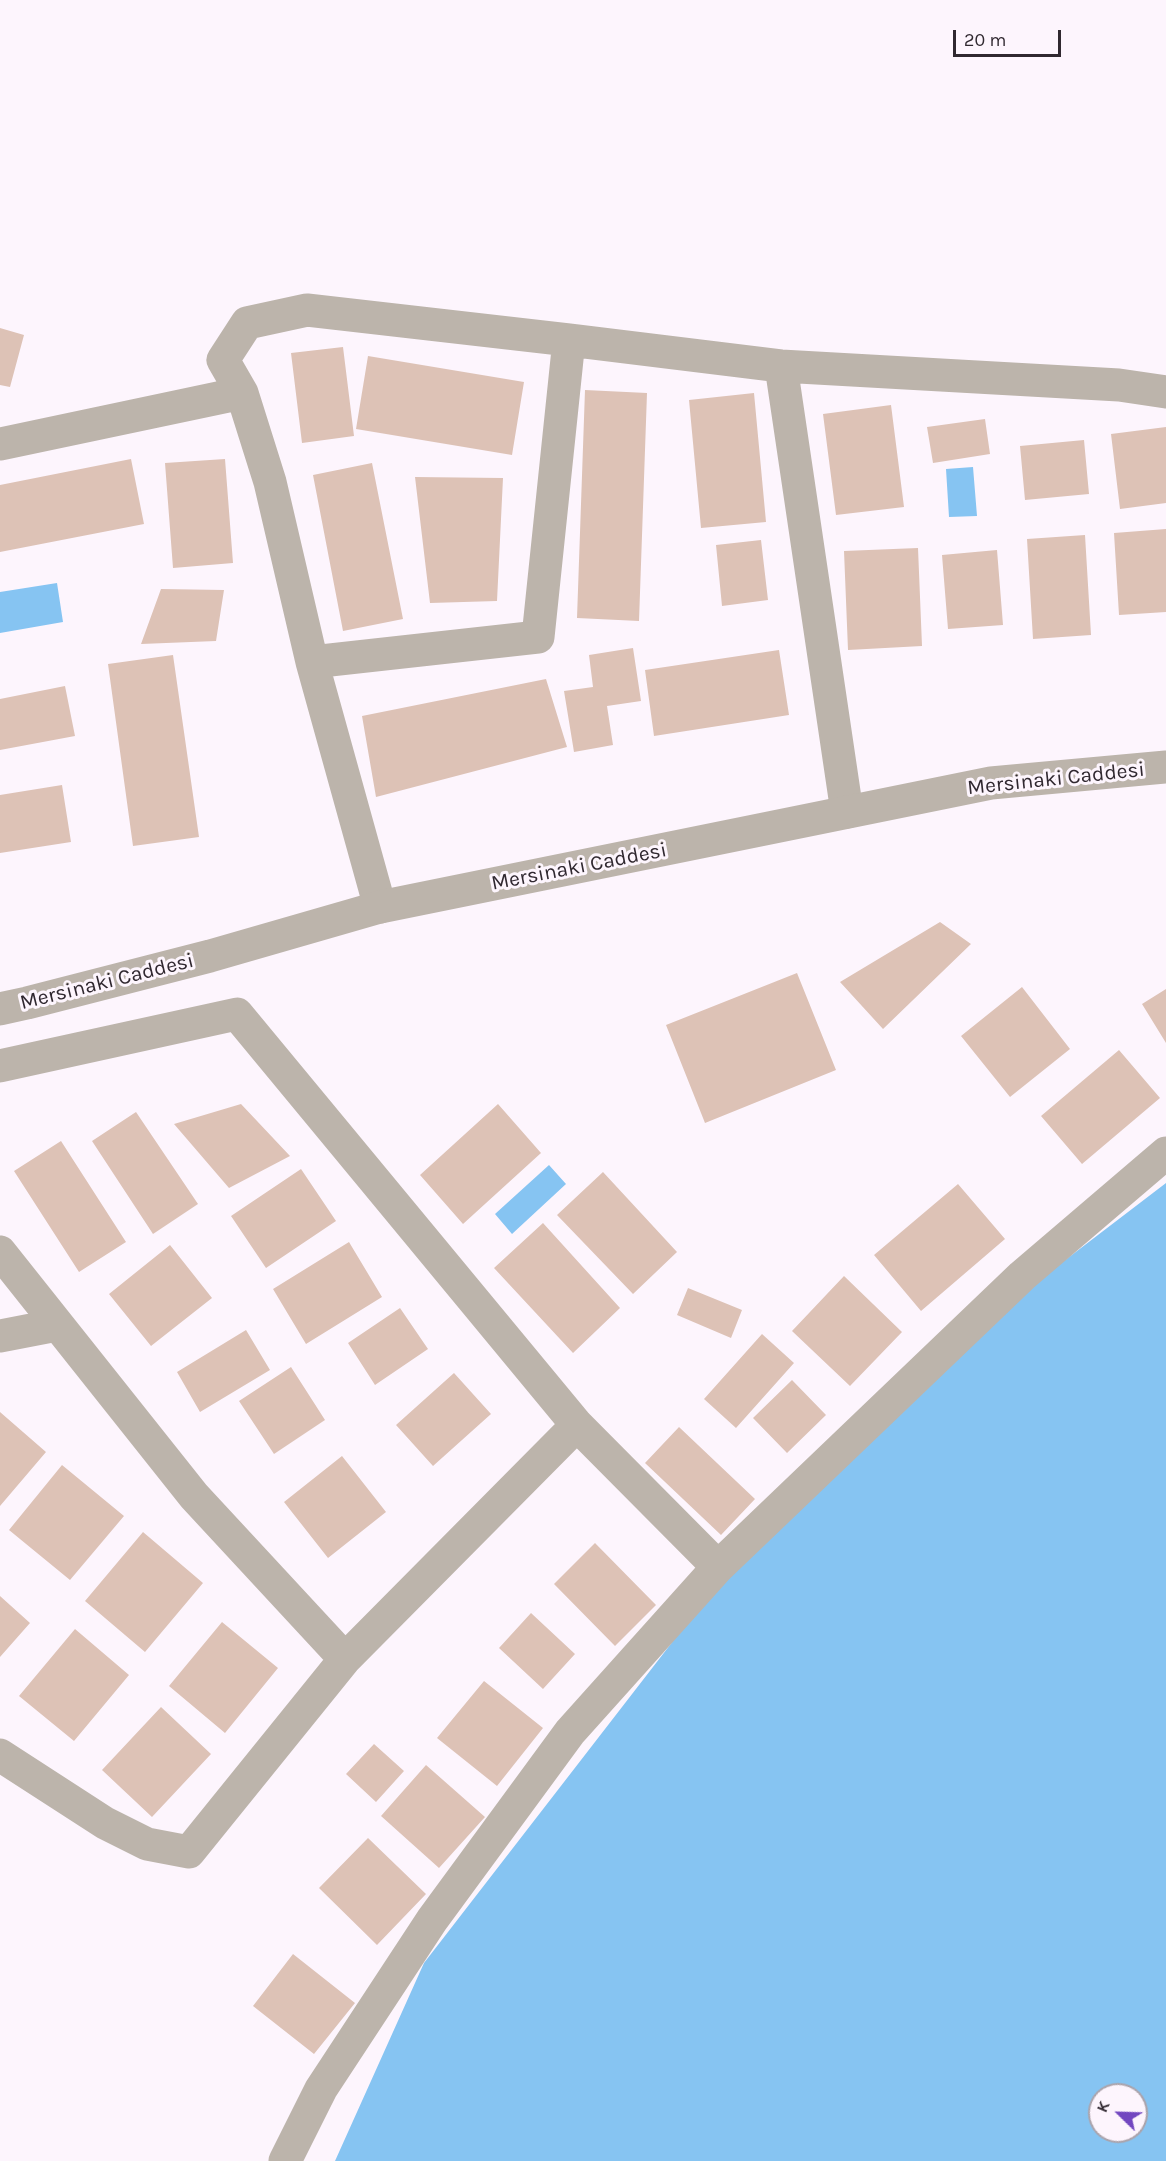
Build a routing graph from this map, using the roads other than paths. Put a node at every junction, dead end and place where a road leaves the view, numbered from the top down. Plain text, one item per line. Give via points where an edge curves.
1 (569, 340) junction
2 (781, 366) junction
3 (1166, 392) edge
4 (242, 393) junction
5 (0, 444) edge
6 (312, 662) junction
7 (1166, 766) edge
8 (847, 812) junction
9 (380, 907) junction
10 (0, 1009) edge
11 (0, 1066) edge
12 (1166, 1153) edge
13 (0, 1252) edge
14 (57, 1325) junction
15 (0, 1336) edge
16 (577, 1425) junction
17 (718, 1567) junction
18 (345, 1659) junction
19 (0, 1755) edge
20 (285, 2161) edge

1 - 2 street
1 - 4 street via 307,310 247,323 223,360
1 - 6 street via 538,637
2 - 3 street via 1119,385
2 - 8 street
4 - 5 street
4 - 6 street via 270,482
6 - 9 street
7 - 8 street, Mersinaki Caddesi via 991,783
8 - 9 street, Mersinaki Caddesi
9 - 10 street, Mersinaki Caddesi via 210,956
11 - 16 street via 237,1014
12 - 17 street via 1022,1276
13 - 14 street
14 - 15 street
14 - 18 street via 194,1496
16 - 17 street
16 - 18 street
17 - 20 street via 570,1732 432,1920 321,2089
18 - 19 street via 189,1852 147,1844 105,1823

